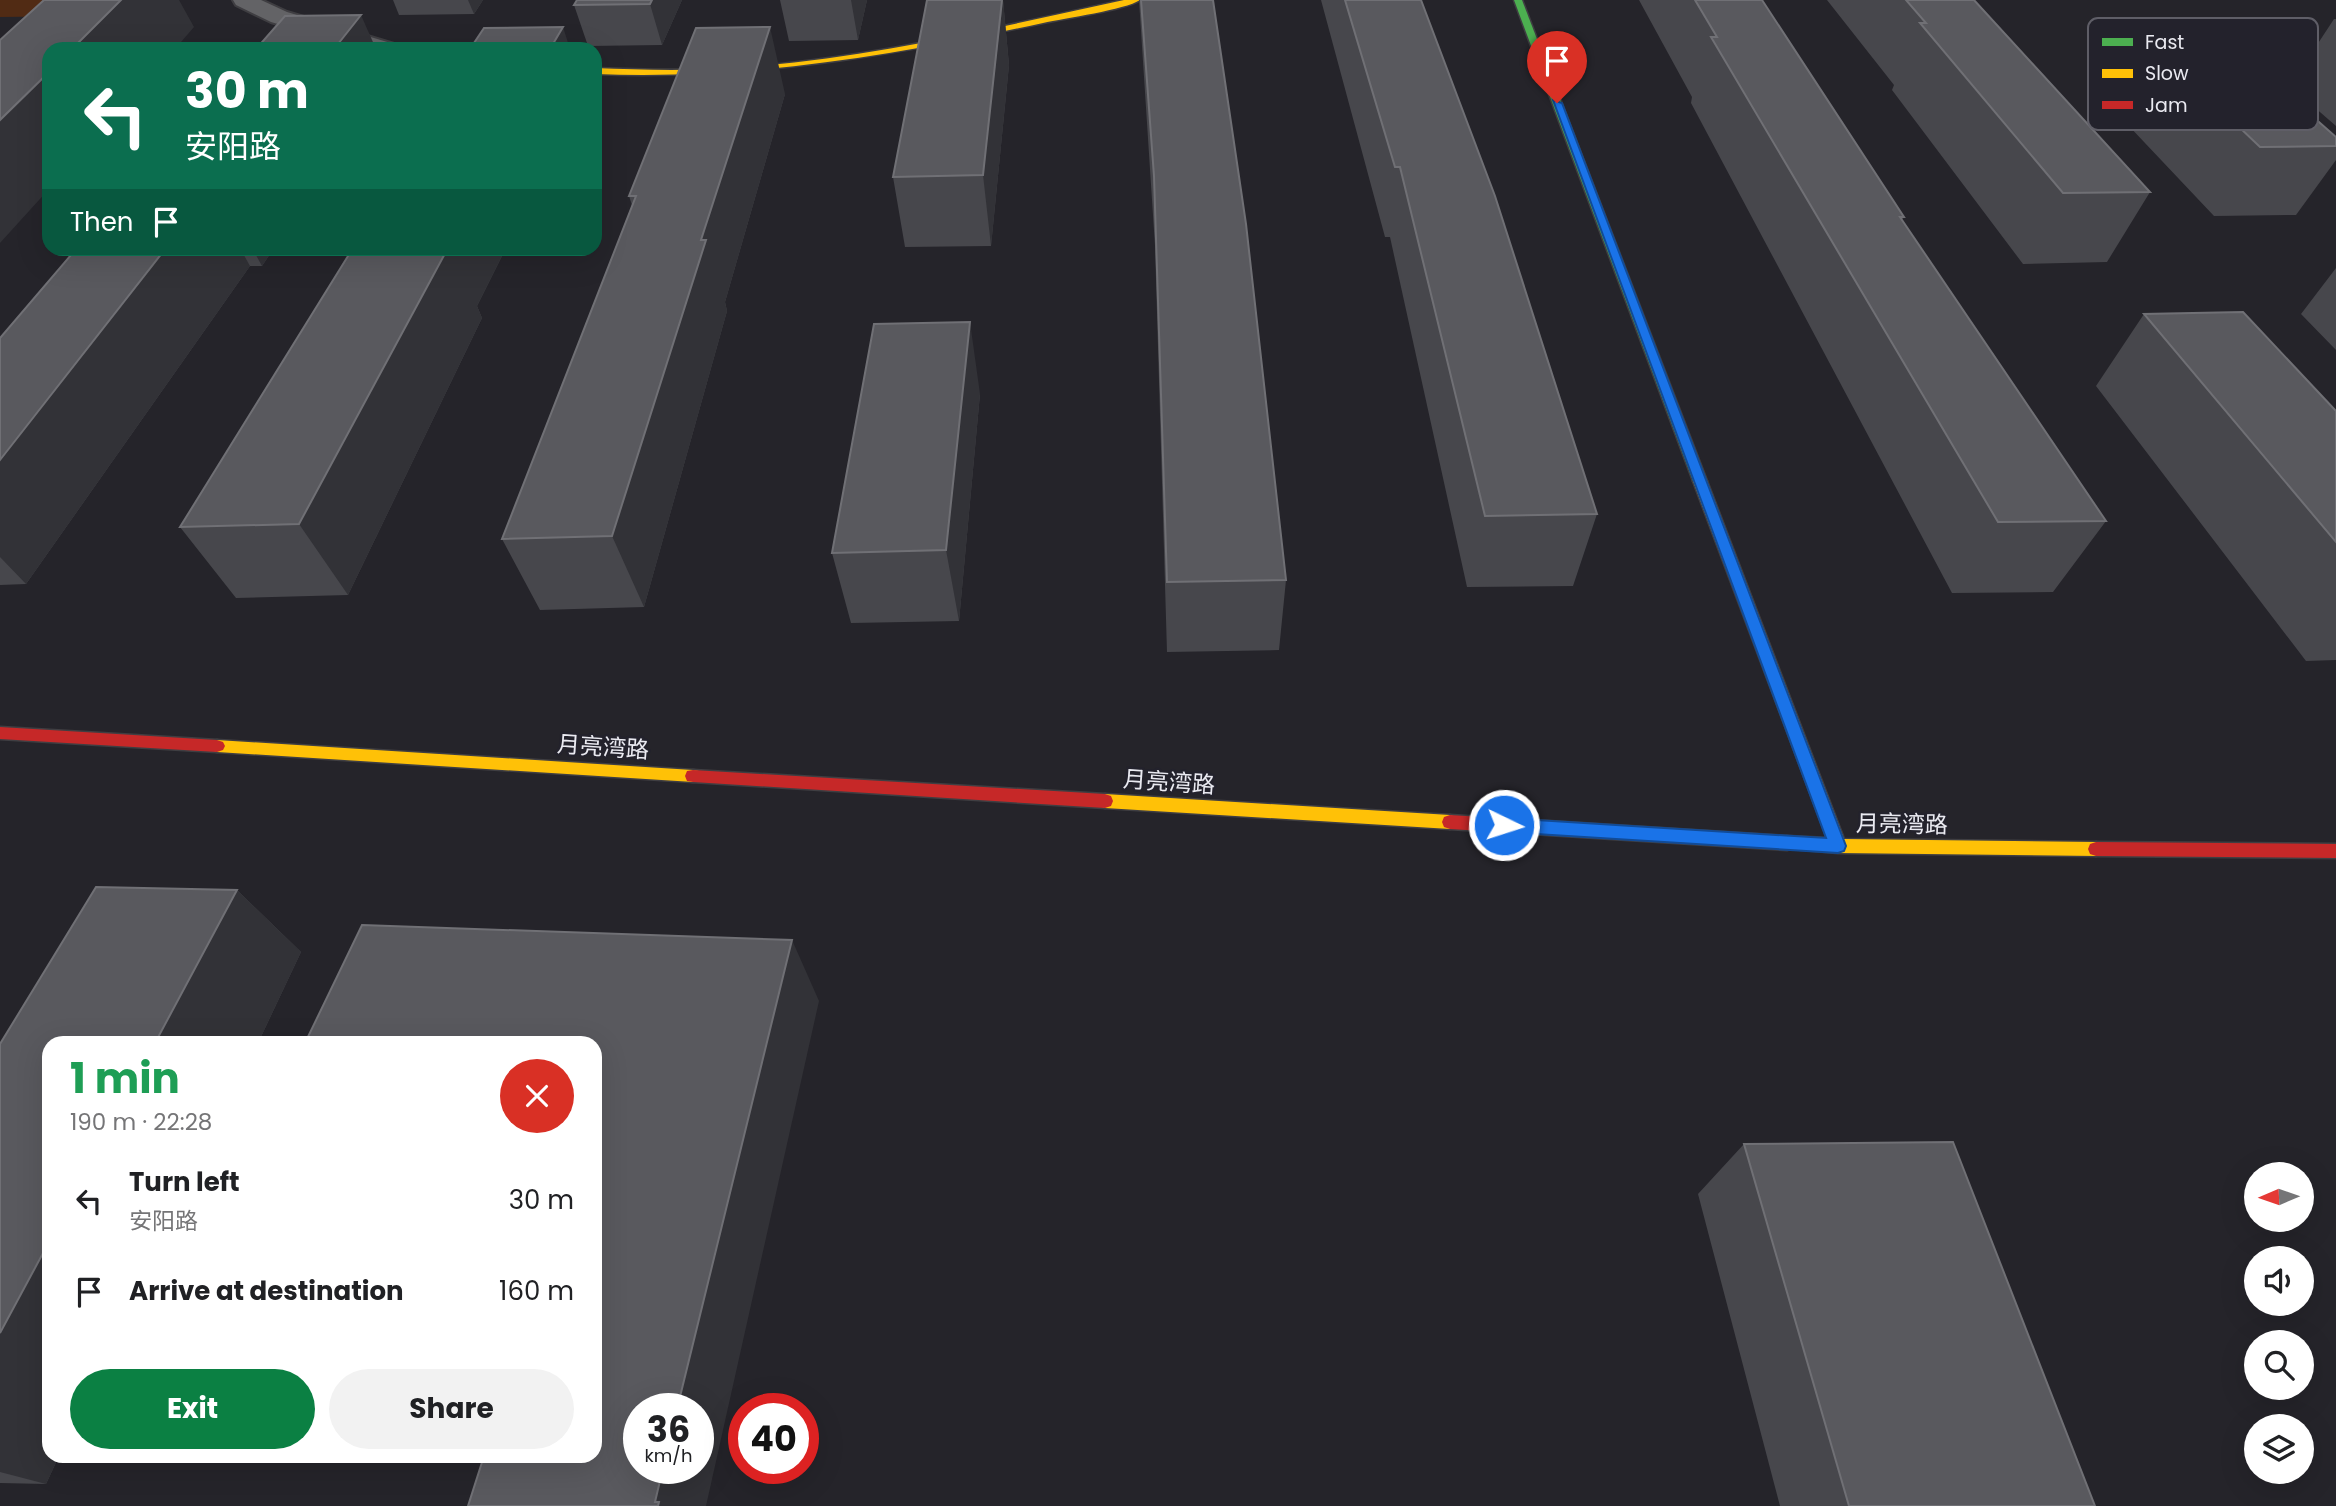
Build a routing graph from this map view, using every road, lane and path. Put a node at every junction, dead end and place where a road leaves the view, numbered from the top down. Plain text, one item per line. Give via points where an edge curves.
1 (244, 0) edge
2 (1136, 0) edge
3 (1518, 0) edge
4 (362, 42) edge
5 (602, 71) edge
6 (0, 733) edge
7 (1838, 846) junction
8 (2336, 851) edge

1 - 4 street via 279,18
2 - 5 street via 919,46 804,63 676,74
3 - 7 street
6 - 7 street, 月亮湾路
7 - 8 street, 月亮湾路

